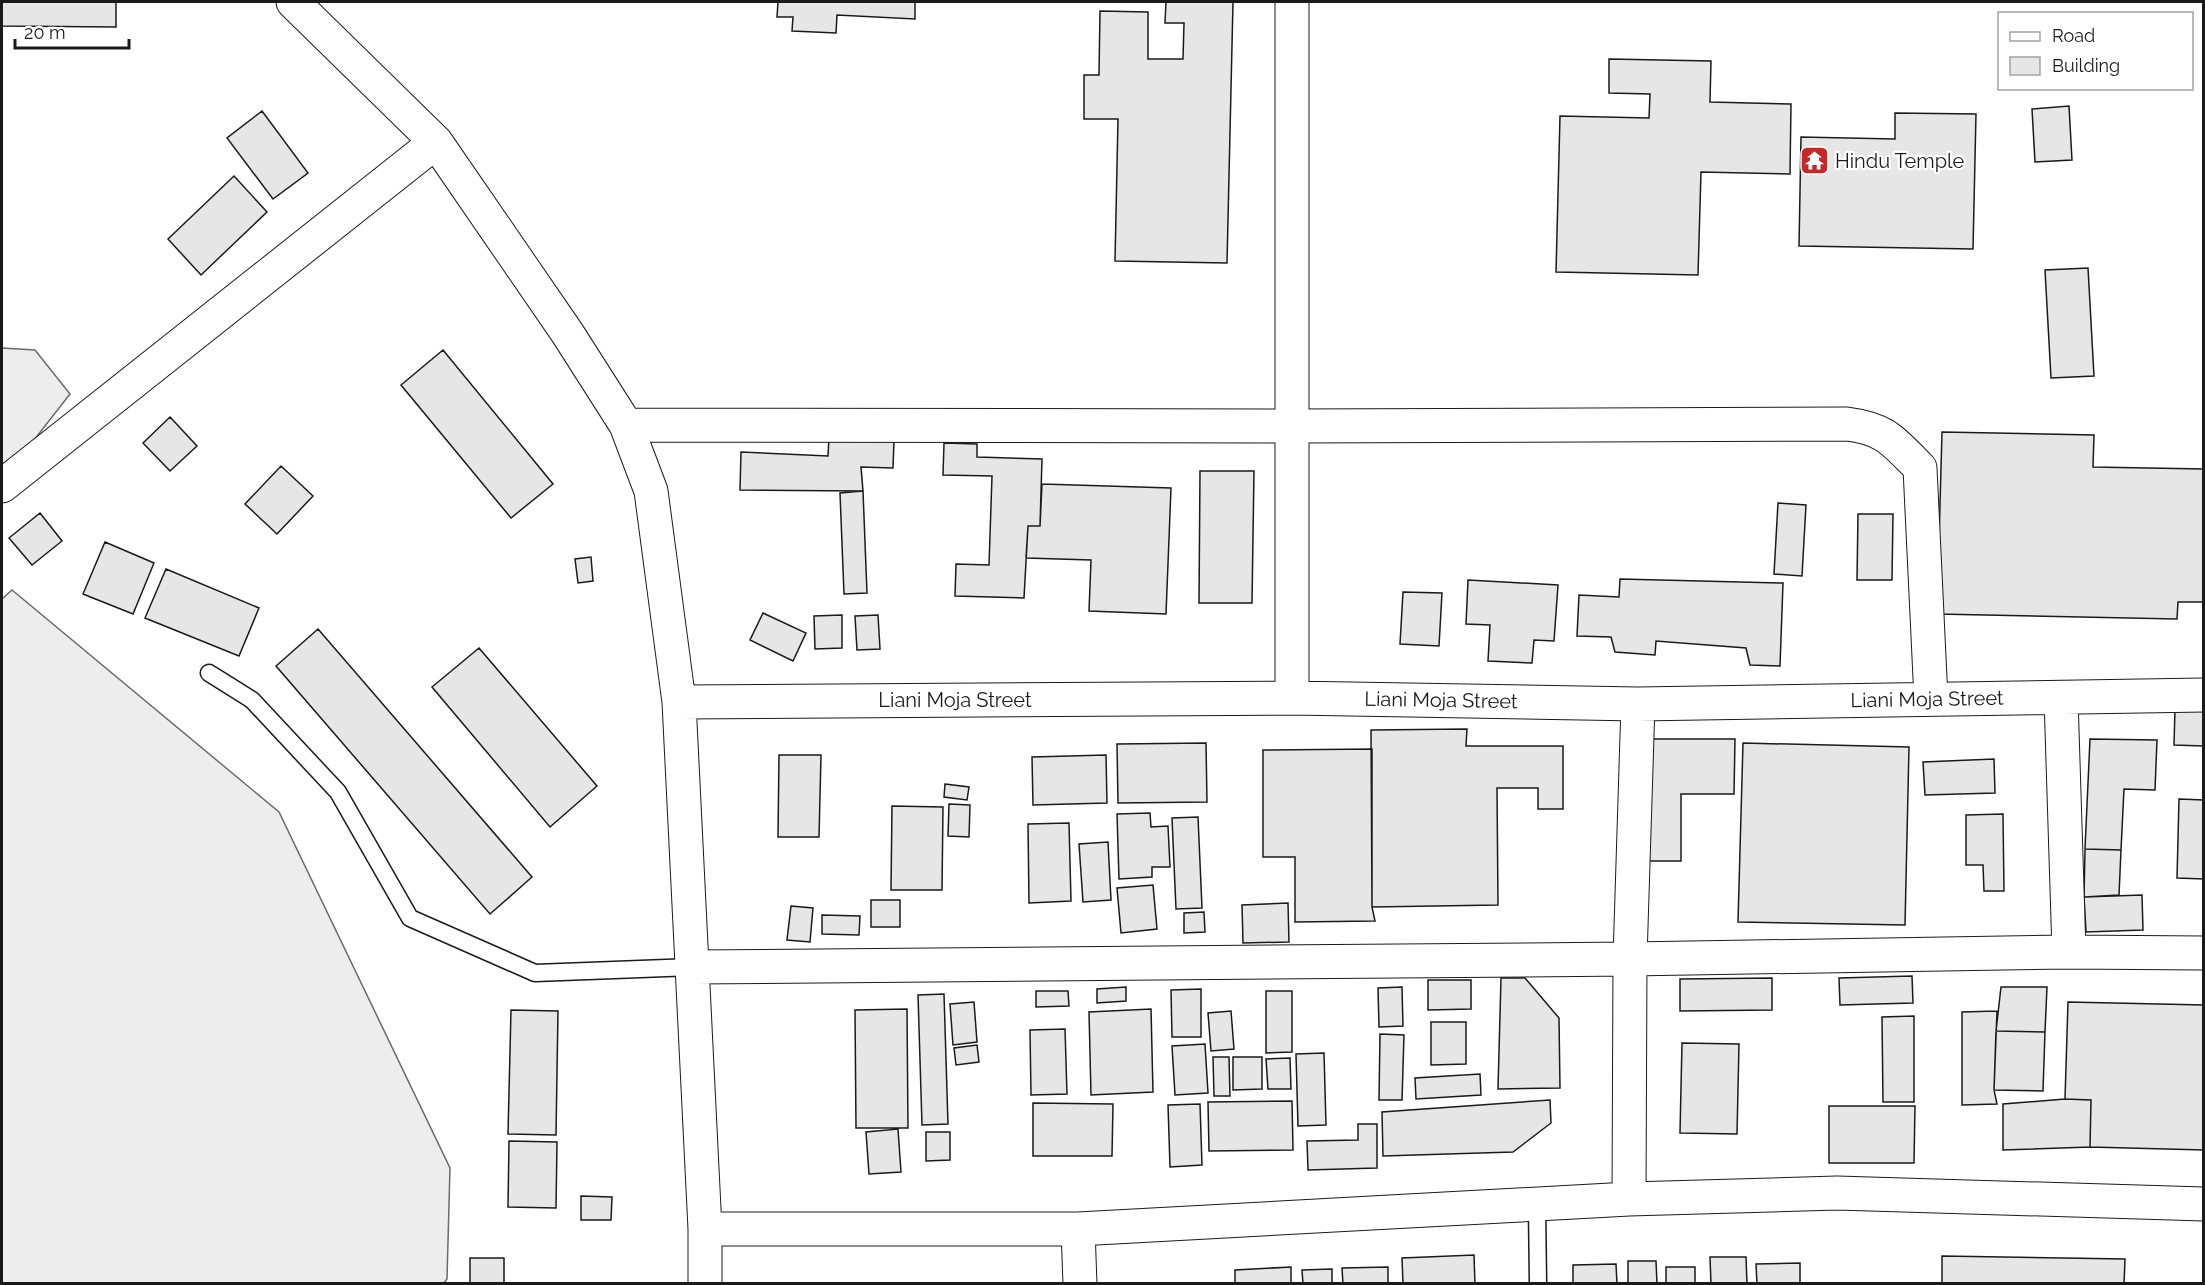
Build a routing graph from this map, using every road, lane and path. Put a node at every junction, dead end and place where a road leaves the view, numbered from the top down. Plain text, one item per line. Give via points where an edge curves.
1 (293, 2) edge
2 (1292, 2) edge
3 (435, 142) junction
4 (626, 425) junction
5 (1292, 426) junction
6 (2, 486) edge
7 (209, 673) dead end
8 (2204, 696) edge
9 (1292, 698) junction
10 (2061, 698) junction
11 (1930, 699) junction
12 (679, 702) junction
13 (1638, 704) junction
14 (2068, 952) junction
15 (2204, 953) edge
16 (1630, 959) junction
17 (693, 967) junction
18 (1629, 1200) junction
19 (1537, 1204) junction
20 (2204, 1204) edge
21 (705, 1229) junction
22 (1078, 1229) junction
23 (705, 1284) edge
24 (1080, 1284) edge
25 (1538, 1284) edge

1 - 3 street
2 - 5 street
3 - 4 street
3 - 6 street
4 - 5 street
4 - 12 street via 651,490
5 - 9 street
5 - 11 street via 1847,424 1872,428 1893,441 1920,468
7 - 17 lane via 252,700 338,792 410,918 535,973
8 - 10 street, Liani Moja Street
9 - 12 street, Liani Moja Street
9 - 13 street, Liani Moja Street
10 - 11 street, Liani Moja Street
10 - 14 street
11 - 13 street, Liani Moja Street
12 - 17 street
13 - 16 street
14 - 15 street
14 - 16 street
16 - 17 street
16 - 18 street
17 - 21 street
18 - 19 street
18 - 20 street via 1837,1193
19 - 22 street
19 - 25 lane
21 - 22 street
21 - 23 street
22 - 24 street

